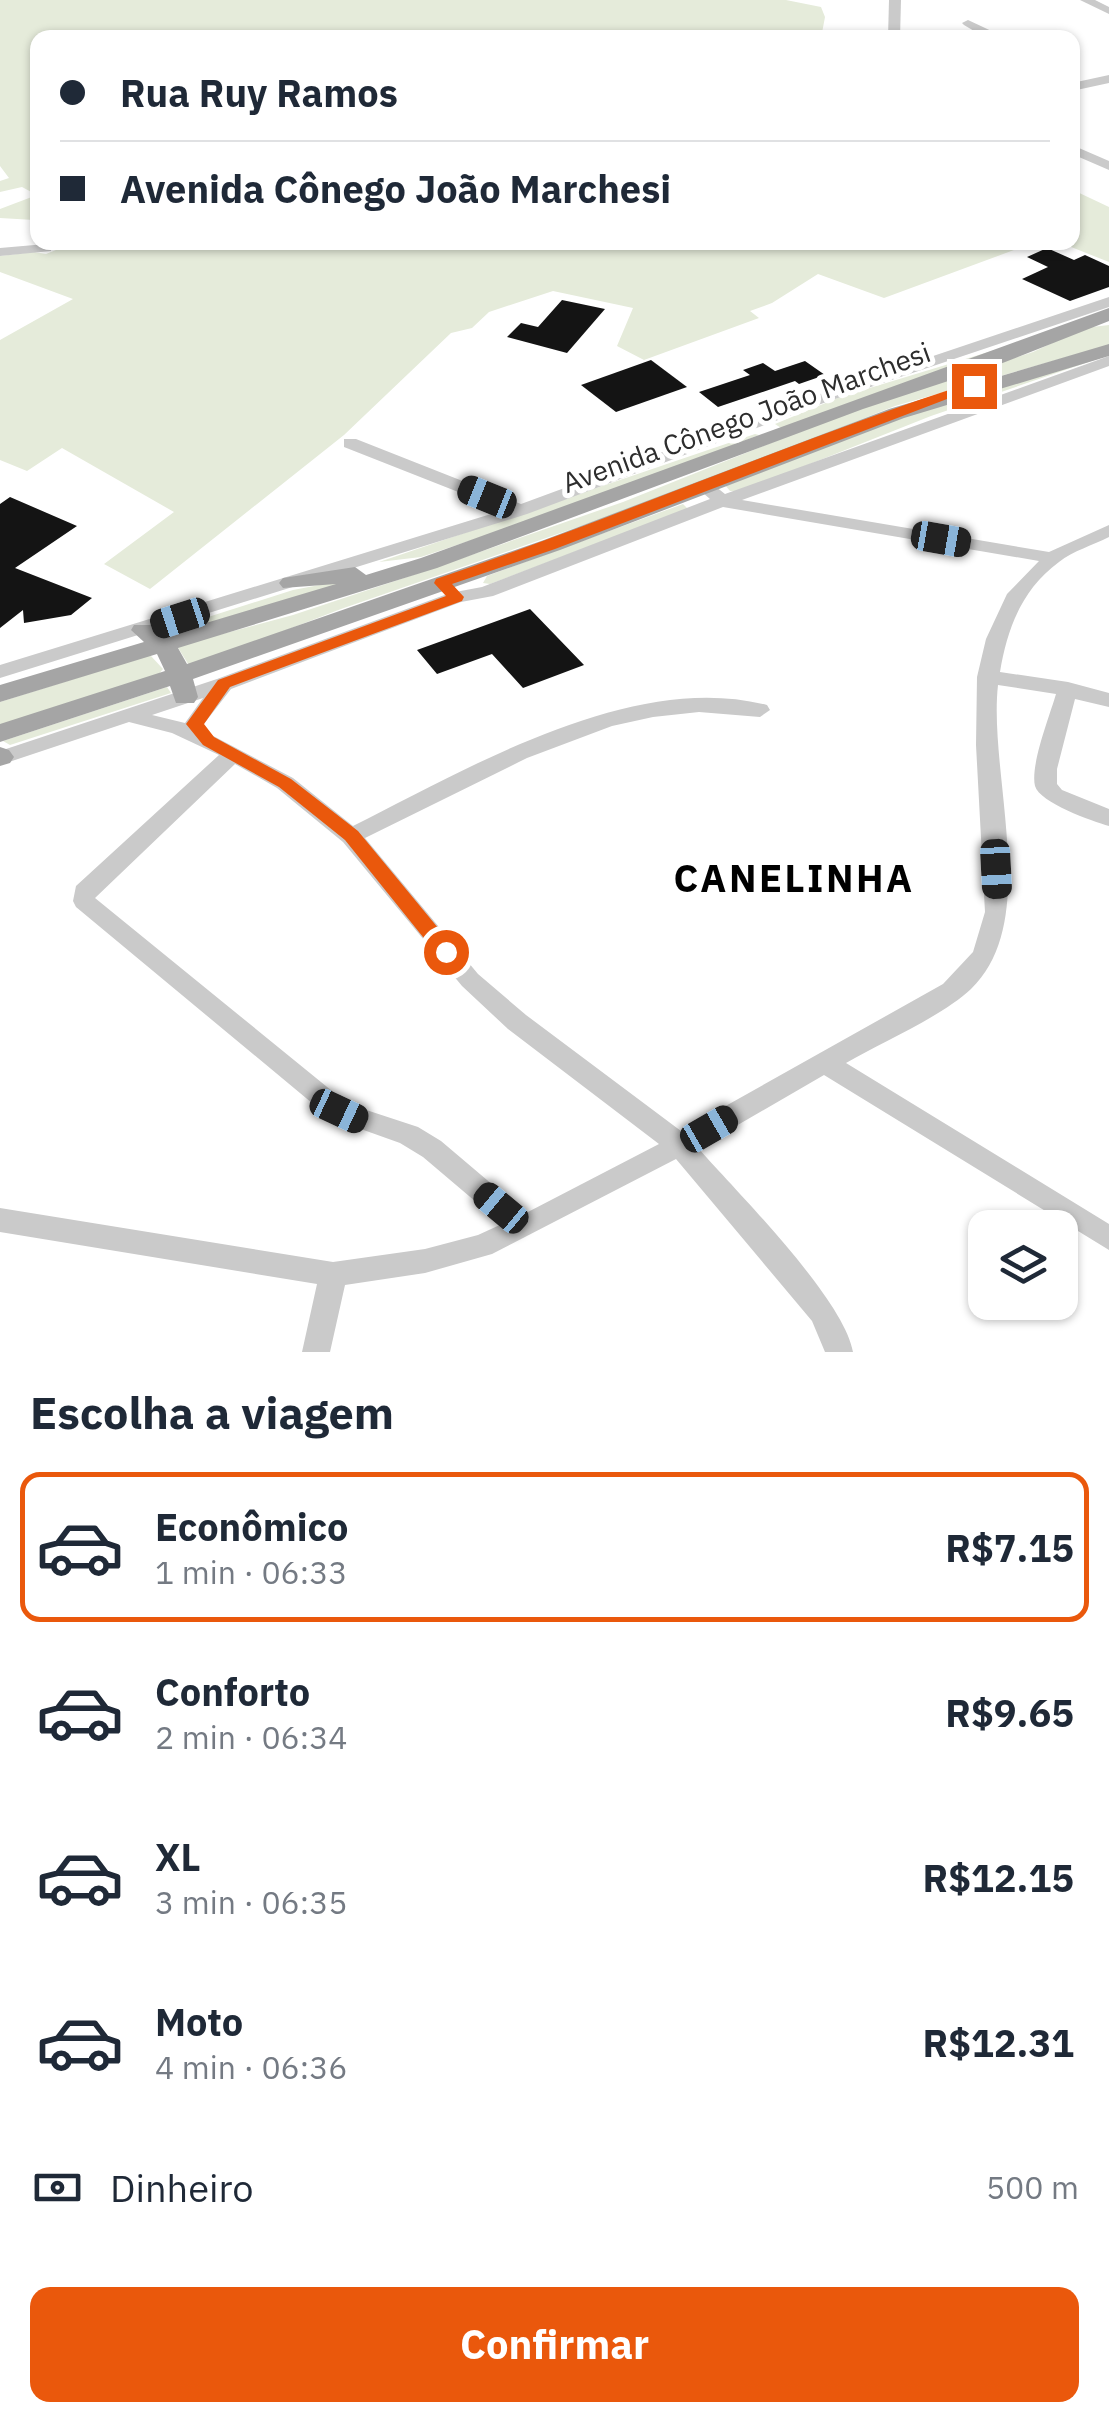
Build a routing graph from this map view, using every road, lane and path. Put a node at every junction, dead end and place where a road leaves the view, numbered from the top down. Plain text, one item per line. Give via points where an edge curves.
1 (895, 0) edge
2 (1086, 0) edge
3 (1109, 10) edge
4 (968, 23) dead end
5 (894, 30) edge
6 (981, 30) edge
7 (1109, 79) edge
8 (1080, 86) edge
9 (1080, 153) edge
10 (1109, 166) edge
11 (30, 249) edge
12 (0, 252) edge
13 (1109, 302) edge
14 (1102, 318) edge
15 (1043, 326) junction
16 (1109, 350) edge
17 (1109, 361) edge
18 (762, 422) junction
19 (784, 434) junction
20 (350, 443) dead end
21 (704, 486) junction
22 (725, 502) junction
23 (521, 510) junction
24 (1109, 530) edge
25 (1049, 557) junction
26 (442, 581) junction
27 (291, 582) junction
28 (153, 636) junction
29 (0, 658) edge
30 (24, 665) junction
31 (0, 672) edge
32 (988, 677) junction
33 (224, 684) junction
34 (183, 686) junction
35 (1068, 689) junction
36 (0, 694) edge
37 (1109, 700) edge
38 (760, 710) dead end
39 (128, 716) junction
40 (202, 733) junction
41 (0, 751) edge
42 (232, 755) junction
43 (1109, 818) edge
44 (351, 836) junction
45 (823, 1062) junction
46 (680, 1146) junction
47 (0, 1220) edge
48 (524, 1227) junction
49 (1109, 1238) edge
50 (332, 1274) junction
51 (316, 1352) edge
52 (839, 1352) edge

1 - 5 street
2 - 3 street
4 - 6 street
7 - 8 street
9 - 10 street
11 - 12 street
13 - 15 street, Avenida Cônego João Marchesi
14 - 15 main road
14 - 19 main road, Avenida Cônego João Marchesi
15 - 18 street, Avenida Cônego João Marchesi
16 - 21 main road, Avenida Cônego João Marchesi via 912,405
17 - 22 street, Avenida Cônego João Marchesi
18 - 19 main road
18 - 23 street, Avenida Cônego João Marchesi
19 - 26 main road, Avenida Cônego João Marchesi
20 - 23 street
21 - 22 street
21 - 26 main road, Avenida Cônego João Marchesi
22 - 25 street
22 - 26 street, Avenida Cônego João Marchesi via 486,592
23 - 27 street, Avenida Cônego João Marchesi
24 - 25 street
25 - 32 street via 1005,612
26 - 27 main road
26 - 28 main road, Avenida Cônego João Marchesi
26 - 33 street, Avenida Cônego João Marchesi
26 - 34 main road, Avenida Cônego João Marchesi
27 - 28 street, Avenida Cônego João Marchesi
28 - 30 street, Avenida Cônego João Marchesi
28 - 34 main road
28 - 36 main road, Avenida Cônego João Marchesi
29 - 30 street
30 - 31 street, Avenida Cônego João Marchesi
32 - 35 street
32 - 45 street via 997,898 986,955 952,991
33 - 34 street, Avenida Cônego João Marchesi
33 - 40 street
34 - 39 street, Avenida Cônego João Marchesi
34 - 40 street via 186,712
34 - 41 main road, Avenida Cônego João Marchesi
35 - 37 street
35 - 43 street via 1046,786
38 - 44 street via 701,704 571,730
39 - 40 street
39 - 41 street, Avenida Cônego João Marchesi
40 - 42 street
42 - 44 street via 285,783
42 - 48 street via 84,892 84,901 339,1111 420,1142
44 - 46 street via 470,980
45 - 46 street
45 - 49 street
46 - 48 street
46 - 52 street via 822,1312
47 - 50 street
48 - 50 street via 425,1262
50 - 51 street

